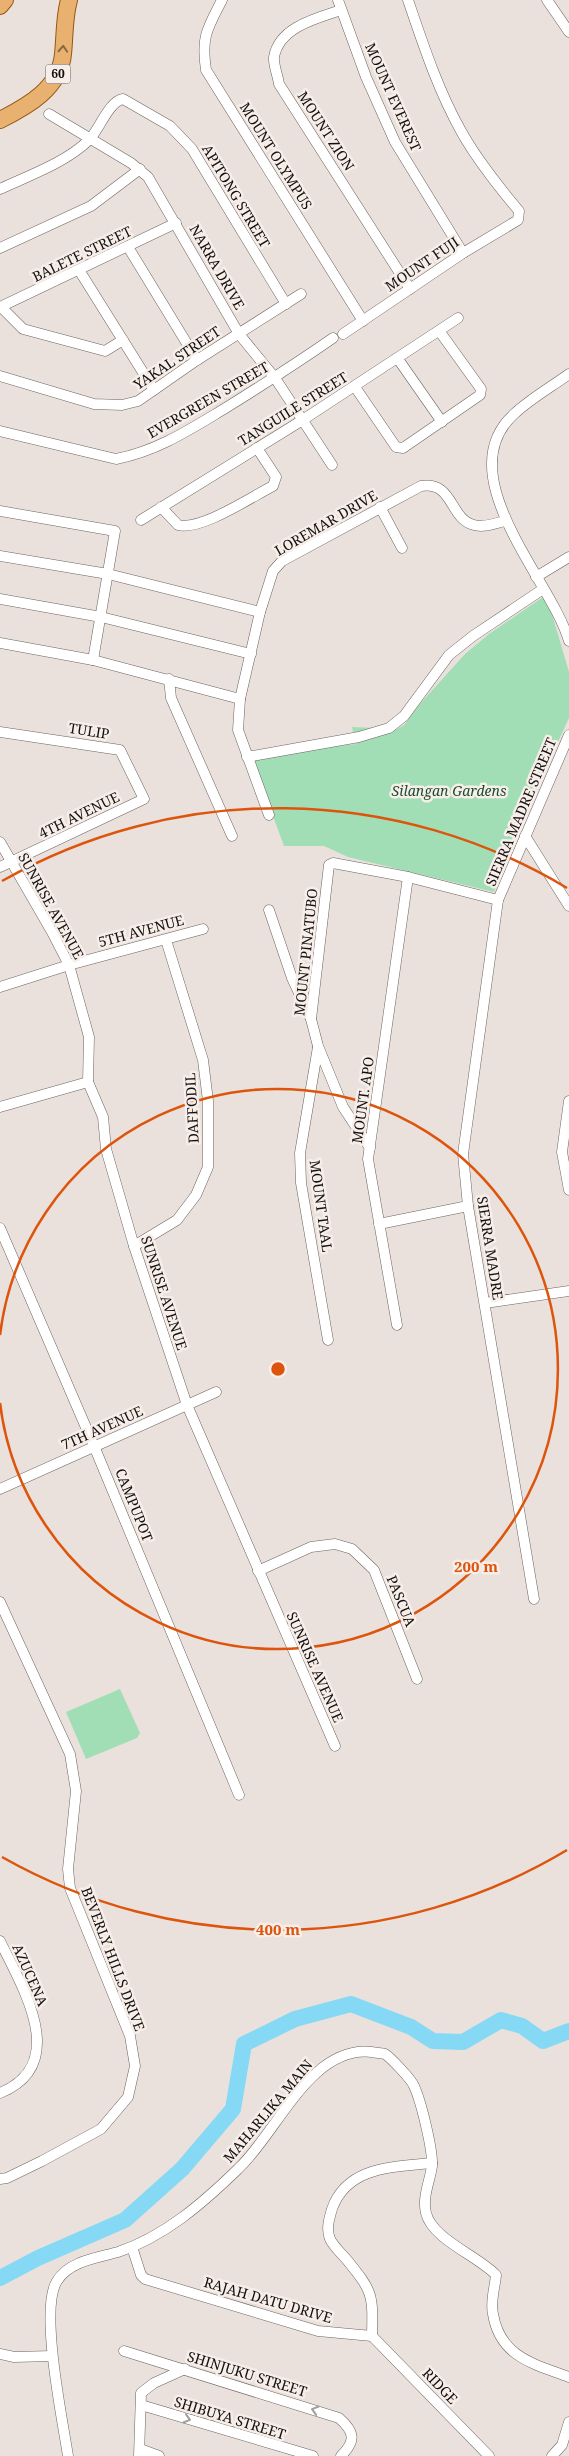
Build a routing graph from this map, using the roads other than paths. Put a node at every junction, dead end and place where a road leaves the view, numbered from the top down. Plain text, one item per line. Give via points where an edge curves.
1 (5, 0) edge
2 (69, 0) edge
3 (222, 0) edge
4 (408, 0) edge
5 (547, 0) edge
6 (340, 5) edge
7 (0, 6) edge
8 (569, 32) edge
9 (49, 114) dead end
10 (0, 120) edge
11 (90, 139) junction
12 (140, 169) junction
13 (0, 189) edge
14 (176, 224) junction
15 (128, 247) junction
16 (0, 248) edge
17 (463, 253) junction
18 (79, 270) junction
19 (410, 289) junction
20 (301, 294) dead end
21 (286, 304) junction
22 (0, 307) edge
23 (458, 318) dead end
24 (363, 320) junction
25 (440, 332) junction
26 (239, 334) junction
27 (344, 334) dead end
28 (333, 338) dead end
29 (123, 340) junction
30 (398, 359) junction
31 (197, 360) junction
32 (569, 374) edge
33 (0, 376) edge
34 (275, 378) junction
35 (355, 387) junction
36 (154, 390) junction
37 (302, 421) junction
38 (442, 422) junction
39 (0, 431) edge
40 (257, 448) junction
41 (332, 465) dead end
42 (161, 507) junction
43 (380, 507) junction
44 (0, 511) edge
45 (141, 520) dead end
46 (505, 521) junction
47 (402, 548) dead end
48 (0, 556) edge
49 (569, 557) edge
50 (108, 574) junction
51 (536, 577) junction
52 (543, 589) junction
53 (0, 599) edge
54 (260, 612) junction
55 (101, 617) junction
56 (569, 641) edge
57 (0, 643) edge
58 (251, 654) junction
59 (93, 660) junction
60 (169, 679) junction
61 (240, 699) junction
62 (0, 732) edge
63 (569, 736) edge
64 (247, 757) junction
65 (144, 798) joint
66 (269, 815) dead end
67 (232, 836) dead end
68 (525, 836) junction
69 (0, 842) edge
70 (12, 863) junction
71 (0, 868) edge
72 (408, 877) junction
73 (498, 900) junction
74 (569, 906) edge
75 (269, 910) dead end
76 (203, 929) dead end
77 (166, 940) junction
78 (68, 965) junction
79 (0, 987) edge
80 (311, 1019) junction
81 (318, 1046) junction
82 (88, 1082) junction
83 (569, 1100) edge
84 (0, 1107) edge
85 (370, 1148) junction
86 (569, 1190) edge
87 (468, 1206) junction
88 (379, 1224) junction
89 (0, 1228) edge
90 (134, 1246) junction
91 (569, 1291) edge
92 (485, 1303) junction
93 (397, 1326) dead end
94 (328, 1340) dead end
95 (216, 1392) dead end
96 (187, 1405) junction
97 (94, 1446) junction
98 (0, 1489) edge
99 (258, 1571) junction
100 (534, 1599) dead end
101 (0, 1602) edge
102 (417, 1680) dead end
103 (335, 1746) dead end
104 (239, 1795) dead end
105 (0, 1941) edge
106 (0, 2093) edge
107 (432, 2163) junction
108 (0, 2179) edge
109 (132, 2247) junction
110 (372, 2336) junction
111 (124, 2351) dead end
112 (0, 2354) edge
113 (52, 2356) junction
114 (185, 2369) junction
115 (569, 2377) edge
116 (140, 2405) junction
117 (569, 2422) edge
118 (140, 2453) edge
119 (68, 2456) edge
120 (159, 2456) edge
121 (312, 2456) edge
122 (341, 2456) edge
123 (488, 2456) edge
124 (552, 2456) edge

1 - 7 main road
10 -> 2 main road, 60 via 40,95 59,73
3 - 24 street, MOUNT OLYMPUS via 207,29 203,47 206,70
4 - 17 street, MOUNT FUJI via 461,132 492,178 520,211 518,220
5 - 8 street
6 - 17 street, MOUNT EVEREST via 395,142
6 - 19 street, MOUNT ZION via 303,22 282,41 274,58 279,84
9 - 11 street, NARRA DRIVE
11 - 12 street, NARRA DRIVE
11 - 13 street via 72,154
11 - 21 street, APITONG STREET via 115,102 123,99 170,126 192,149
12 - 14 street, NARRA DRIVE
12 - 16 street via 92,206
14 - 15 street, BALETE STREET
14 - 26 street, NARRA DRIVE
15 - 18 street, BALETE STREET
15 - 31 street
17 - 19 street, MOUNT FUJI
18 - 22 street, BALETE STREET
18 - 29 street
19 - 24 street, MOUNT FUJI
20 - 21 street, YAKAL STREET
21 - 26 street, YAKAL STREET
22 - 29 street via 23,329 105,351
23 - 25 street, TANGUILE STREET
24 - 27 street, MOUNT FUJI
25 - 30 street, TANGUILE STREET
25 - 38 street via 482,389 480,395
26 - 31 street, YAKAL STREET
26 - 34 street, NARRA DRIVE
28 - 34 street, EVERGREEN STREET
29 - 36 street
30 - 35 street, TANGUILE STREET
30 - 38 street
31 - 36 street, YAKAL STREET
32 - 46 street via 512,415 498,438 492,469
33 - 36 street, YAKAL STREET via 94,404 122,405 138,401
34 - 37 street, NARRA DRIVE
34 - 39 street, EVERGREEN STREET via 178,437 133,456 116,459
35 - 37 street, TANGUILE STREET
35 - 38 street via 399,449
37 - 40 street, TANGUILE STREET
37 - 41 street, NARRA DRIVE
40 - 42 street, TANGUILE STREET
40 - 42 street via 276,477 272,486 191,525 178,525
42 - 45 street, TANGUILE STREET
43 - 46 street, LOREMAR DRIVE via 427,485 442,490 467,522 475,526
43 - 47 street
43 - 54 street, LOREMAR DRIVE via 282,560 273,571
44 - 50 street via 115,531
46 - 51 street
48 - 50 street
49 - 51 street
50 - 54 street
50 - 55 street
51 - 52 street
52 - 56 street via 556,608
52 - 64 street via 449,655 404,716 389,728 359,737
53 - 55 street
54 - 58 street, LOREMAR DRIVE
55 - 58 street
55 - 59 street
57 - 59 street
58 - 61 street, LOREMAR DRIVE
59 - 60 street
60 - 61 street
60 - 67 street via 172,698
61 - 64 street, LOREMAR DRIVE via 238,730
62 - 65 street, TULIP via 120,750
63 - 68 street, SIERRA MADRE STREET
64 - 66 street, LOREMAR DRIVE
65 - 70 street, 4TH AVENUE
68 - 73 street, SIERRA MADRE STREET
68 - 74 street
69 - 70 street, SUNRISE AVENUE
70 - 71 street, 4TH AVENUE
70 - 78 street, SUNRISE AVENUE
72 - 73 street
72 - 80 street, MOUNT PINATUBO via 332,863 328,869
72 - 85 street, MOUNT. APO
73 - 87 street, SIERRA MADRE via 463,1154
75 - 80 street via 292,978
76 - 77 street, 5TH AVENUE
77 - 78 street, 5TH AVENUE
77 - 90 street, DAFFODIL via 203,1060 208,1101 208,1167 196,1195 177,1220
78 - 79 street, 5TH AVENUE
78 - 82 street, SUNRISE AVENUE via 88,1037
80 - 81 street, MOUNT PINATUBO
81 - 85 street, MOUNT PINATUBO via 343,1107
81 - 94 street, MOUNT TAAL via 300,1160 301,1183
82 - 84 street
82 - 90 street, SUNRISE AVENUE via 103,1117 106,1149
83 - 86 street via 562,1152
85 - 88 street, MOUNT. APO via 368,1160
87 - 88 street
87 - 92 street, SIERRA MADRE
88 - 93 street, MOUNT. APO
89 - 97 street, CAMPUPOT
90 - 96 street, SUNRISE AVENUE
91 - 92 street
92 - 100 street, SIERRA MADRE
95 - 96 street, 7TH AVENUE
96 - 97 street, 7TH AVENUE
96 - 99 street, SUNRISE AVENUE
97 - 98 street, 7TH AVENUE
97 - 104 street, CAMPUPOT
99 - 102 street, PASCUA via 311,1546 335,1544 352,1550 374,1570
99 - 103 street, SUNRISE AVENUE
101 - 108 street, BEVERLY HILLS DRIVE via 70,1754 76,1791 68,1869 70,1888 130,2036 135,2066 128,2097 101,2129 42,2161
105 - 106 street, AZUCENA via 28,2000 37,2040 32,2067 16,2084
107 - 109 street, MAHARLIKA MAIN via 413,2083 385,2054 357,2050 326,2064 310,2078 241,2166 214,2192 176,2222
107 - 110 street via 377,2169 352,2180 336,2200 328,2222 330,2239 368,2286
107 - 115 street, MAHARLIKA MAIN via 426,2213 440,2234 496,2275 492,2312 497,2329 508,2347 523,2360
109 - 110 street, RAJAH DATU DRIVE via 145,2279 318,2331
109 - 113 street, MAHARLIKA MAIN via 69,2267 56,2282 51,2308
110 - 123 street, RIDGE
111 - 114 street, SHINJUKU STREET
112 - 113 street
113 - 119 street, MAHARLIKA MAIN
114 - 116 street via 146,2388 141,2393
122 -> 114 street, SHINJUKU STREET via 351,2447 352,2436 339,2418
116 - 118 street
116 -> 121 street, SHIBUYA STREET
117 - 124 street via 562,2445
118 - 120 street

